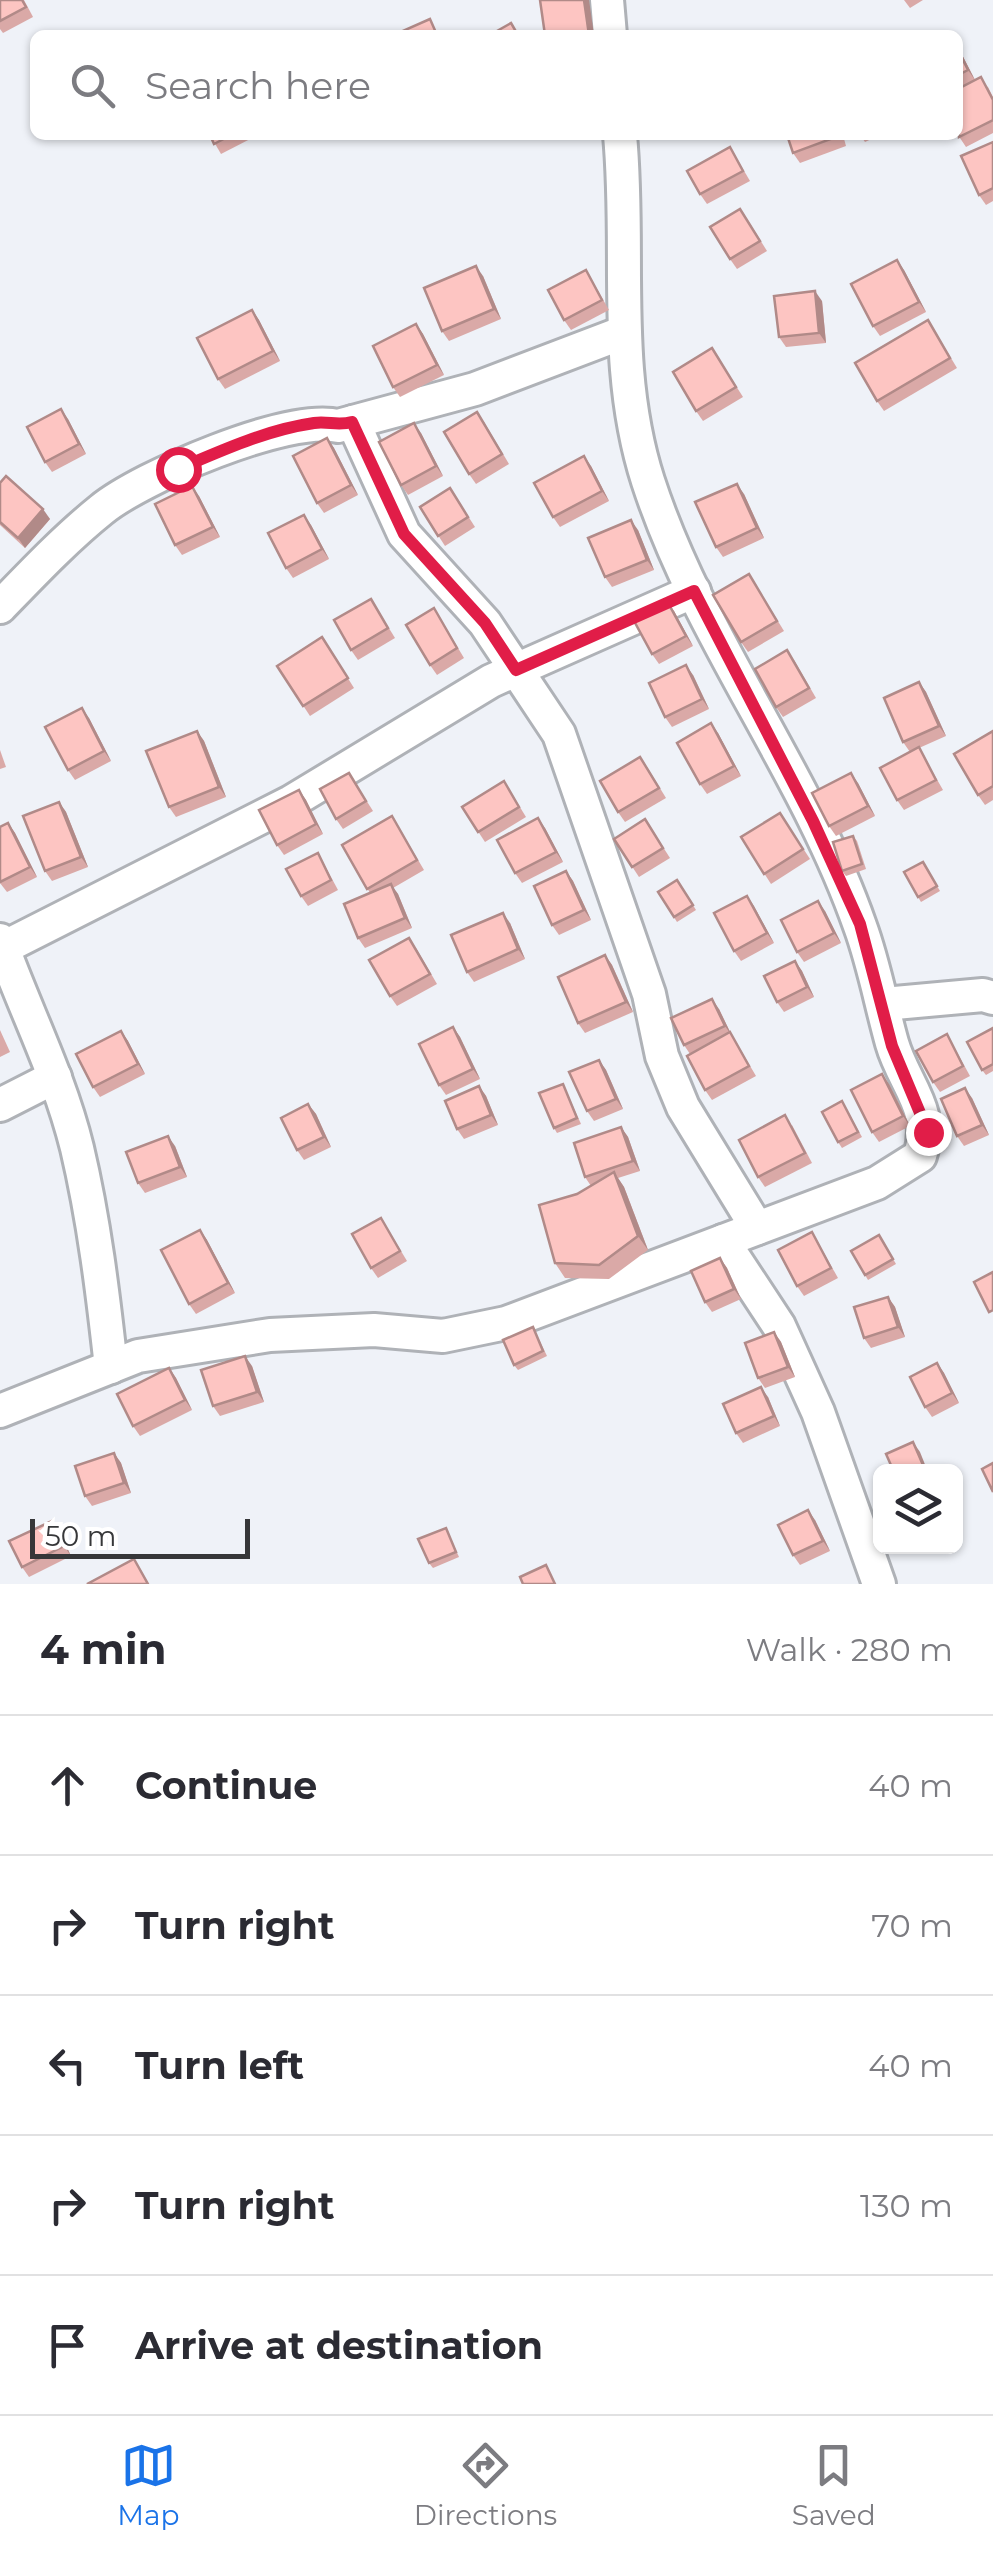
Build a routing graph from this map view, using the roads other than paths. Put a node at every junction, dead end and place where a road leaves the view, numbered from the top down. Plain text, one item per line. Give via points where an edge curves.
1 (607, 0) edge
2 (610, 30) edge
3 (620, 140) edge
4 (622, 333) junction
5 (352, 422) junction
6 (694, 591) junction
7 (0, 607) edge
8 (516, 670) junction
9 (1, 944) edge
10 (993, 998) edge
11 (884, 1004) junction
12 (54, 1078) junction
13 (0, 1106) edge
14 (757, 1228) junction
15 (723, 1240) junction
16 (111, 1367) junction
17 (0, 1411) edge
18 (879, 1584) edge

1 - 2 street
3 - 4 street
4 - 5 street via 475,388
4 - 6 street via 647,480
5 - 7 street via 256,436 104,507
5 - 8 street via 404,534 485,623
6 - 8 street
6 - 11 street via 821,838 860,924
8 - 9 street via 291,802
8 - 14 street via 560,734 683,1106
9 - 12 street
10 - 11 street
11 - 14 street via 892,1046 928,1132 920,1156 877,1183
12 - 13 street
12 - 16 street via 76,1148
14 - 15 street
15 - 16 street via 506,1323 442,1336 374,1330 270,1335 138,1356
15 - 18 street via 779,1326 818,1412
16 - 17 street

